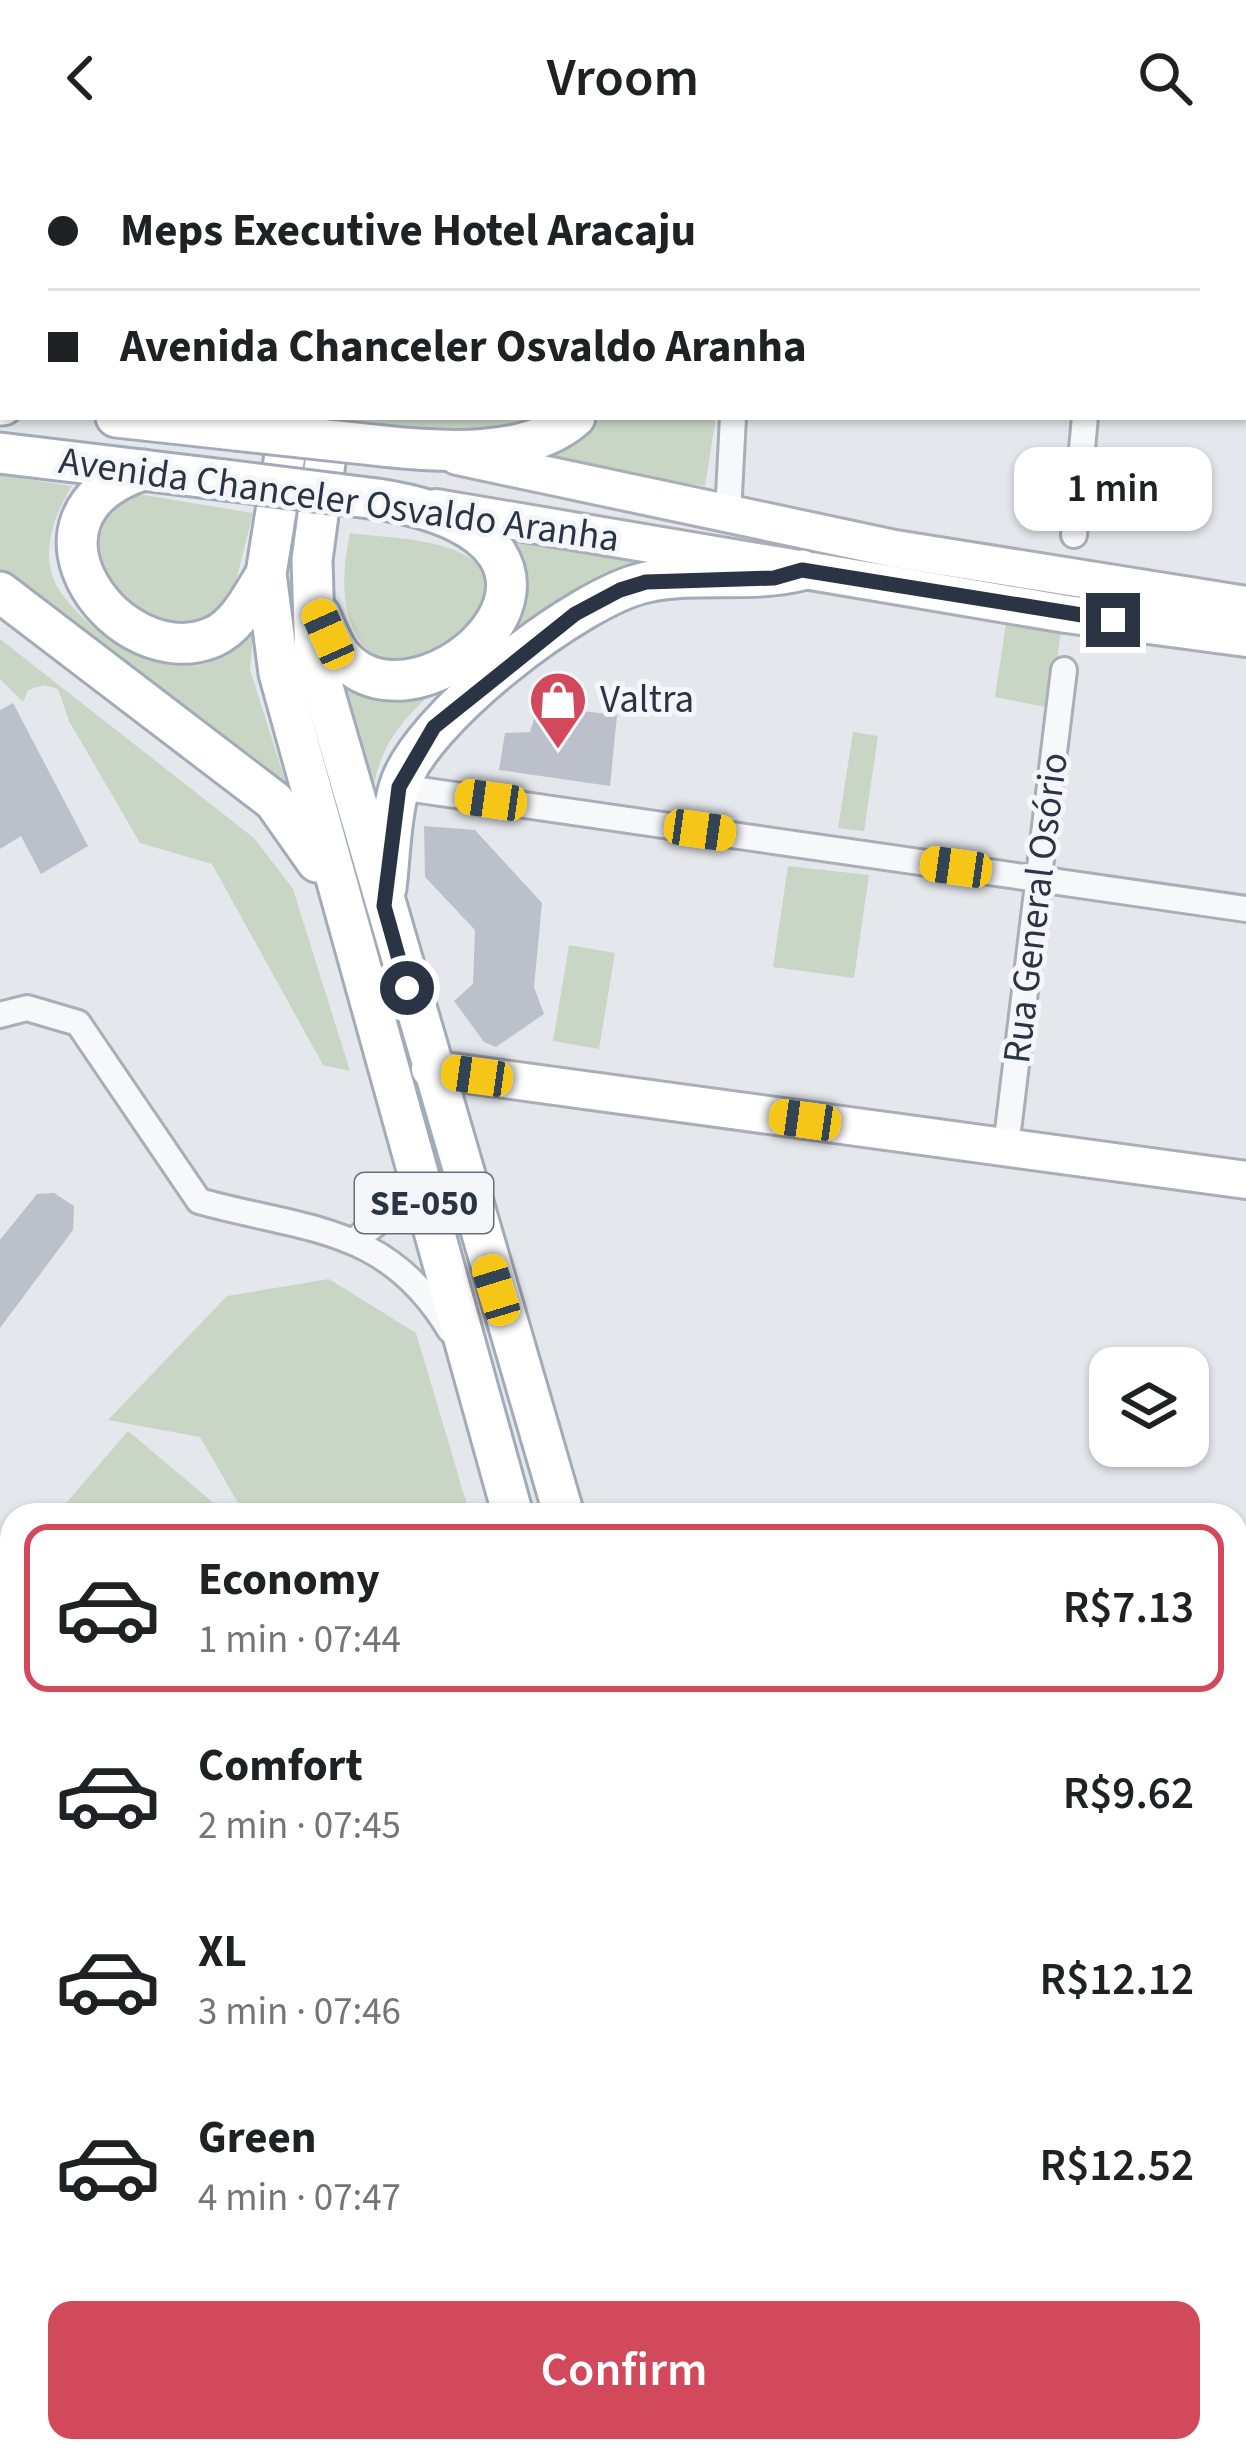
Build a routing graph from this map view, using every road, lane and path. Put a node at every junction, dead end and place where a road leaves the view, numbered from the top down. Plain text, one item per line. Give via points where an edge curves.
1 (291, 420) edge
2 (332, 420) edge
3 (569, 420) edge
4 (733, 420) edge
5 (1085, 420) edge
6 (178, 421) edge
7 (436, 452) junction
8 (0, 453) edge
9 (143, 470) junction
10 (433, 508) junction
11 (728, 514) junction
12 (1074, 536) dead end
13 (802, 570) junction
14 (266, 574) junction
15 (0, 592) edge
16 (311, 594) junction
17 (1246, 605) edge
18 (1246, 638) edge
19 (1064, 670) dead end
20 (399, 787) junction
21 (1041, 880) junction
22 (336, 892) junction
23 (384, 906) junction
24 (1246, 909) edge
25 (0, 1015) edge
26 (430, 1069) junction
27 (1006, 1147) junction
28 (413, 1162) junction
29 (1246, 1180) edge
30 (356, 1240) junction
31 (464, 1353) junction
32 (509, 1503) edge
33 (559, 1503) edge

1 - 14 main road, SE-050
2 - 16 main road, SE-050
3 - 7 main road via 532,440
4 - 11 street
5 - 12 street
6 - 7 main road, Avenida Chanceler Osvaldo Aranha, bridge
7 - 11 main road, Avenida Chanceler Osvaldo Aranha
8 - 9 main road, Avenida Chanceler Osvaldo Aranha
9 - 10 main road, Avenida Chanceler Osvaldo Aranha, bridge
9 - 14 main road via 97,490 73,527 78,576 104,607 156,640 181,644 231,624
10 - 13 main road, Avenida Chanceler Osvaldo Aranha
10 - 16 main road via 484,541 506,577 501,619 463,658 406,677 356,668 341,656
11 - 17 main road, Avenida Chanceler Osvaldo Aranha via 1060,579
13 - 18 main road, Avenida Chanceler Osvaldo Aranha
13 - 20 main road via 646,582 597,600 434,727
14 - 22 main road, SE-050 via 279,673
15 - 22 main road via 274,801
16 - 23 main road, SE-050 via 320,677
19 - 21 street, Rua General Osório
20 - 21 street
20 - 23 main road
21 - 24 street
21 - 27 street, Rua General Osório
22 - 28 main road, SE-050
23 - 26 main road, SE-050
25 - 30 street via 27,1008 78,1023 199,1202
26 - 27 main road
26 - 33 main road, SE-050
27 - 29 main road
28 - 30 street via 403,1203
28 - 31 main road, SE-050
30 - 31 street via 412,1276
31 - 32 main road, SE-050

